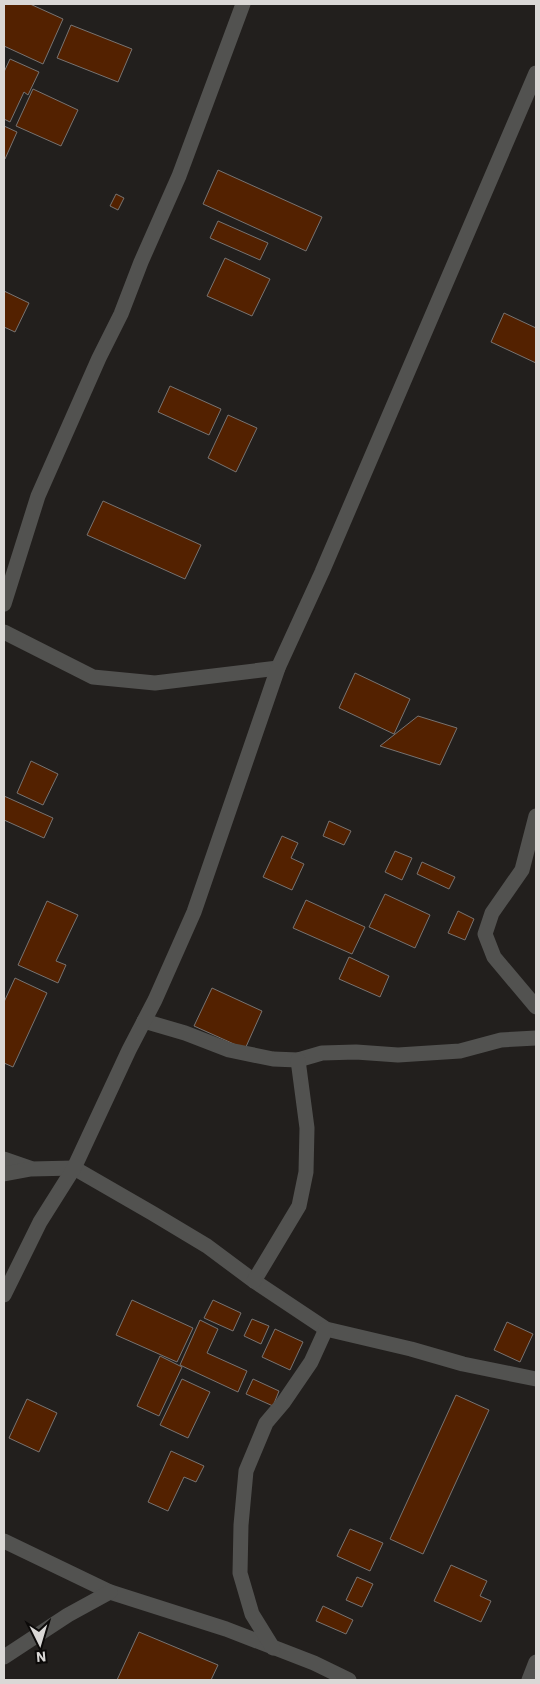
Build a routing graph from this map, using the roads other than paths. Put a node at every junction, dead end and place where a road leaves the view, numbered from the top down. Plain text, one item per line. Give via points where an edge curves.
1 (243, 4) edge
2 (536, 73) edge
3 (4, 604) edge
4 (4, 632) edge
5 (278, 668) junction
6 (536, 816) edge
7 (536, 1007) edge
8 (144, 1021) junction
9 (536, 1038) edge
10 (298, 1060) junction
11 (4, 1159) edge
12 (74, 1168) junction
13 (31, 1169) junction
14 (4, 1174) edge
15 (254, 1281) junction
16 (4, 1295) edge
17 (326, 1329) junction
18 (536, 1379) edge
19 (4, 1541) edge
20 (110, 1592) junction
21 (273, 1648) junction
22 (4, 1657) edge
23 (536, 1662) edge
24 (349, 1680) edge
25 (529, 1680) edge

1 - 3 street via 179,176 121,314 38,496
2 - 5 street
4 - 5 street via 93,677 155,683
5 - 8 street via 194,912
6 - 7 street via 522,870 492,913 485,934 494,957
8 - 10 street via 229,1050 273,1059
8 - 12 street
9 - 10 street via 501,1040 460,1051 398,1055 322,1053
10 - 15 street via 307,1128 306,1172 299,1206
11 - 13 street
12 - 13 street
12 - 15 street via 208,1246
12 - 16 street via 40,1222
13 - 14 street
15 - 17 street
17 - 18 street
17 - 21 street via 311,1362 266,1423 246,1471 240,1573 252,1614
19 - 20 street
20 - 21 street via 226,1629
20 - 22 street via 68,1614
21 - 24 street
23 - 25 street

